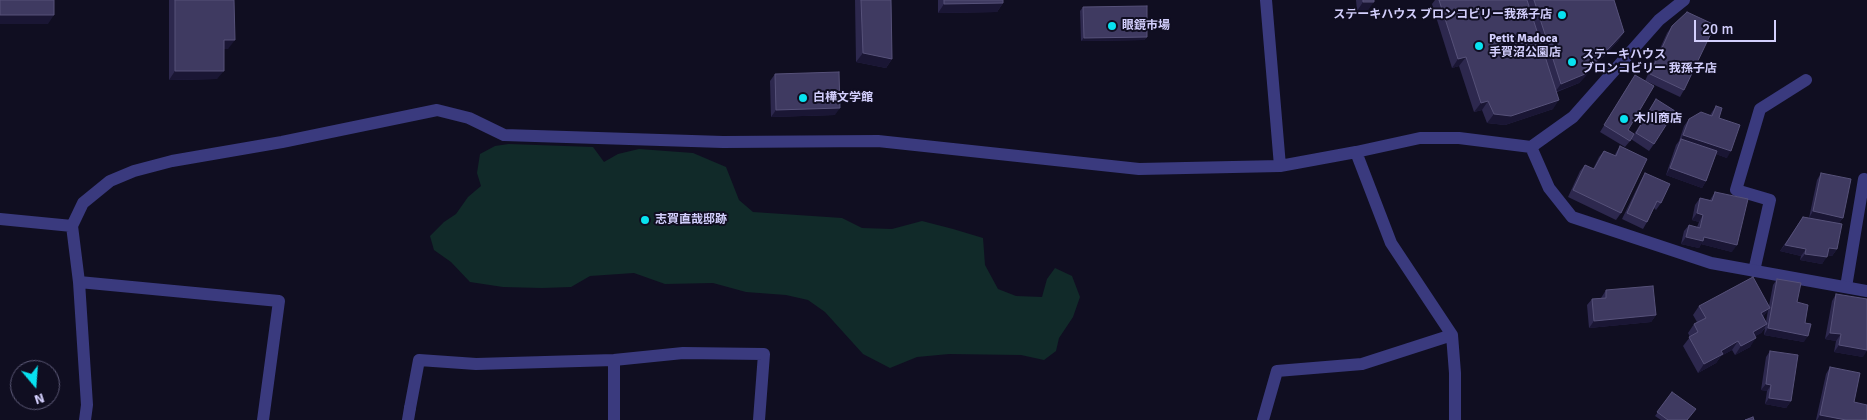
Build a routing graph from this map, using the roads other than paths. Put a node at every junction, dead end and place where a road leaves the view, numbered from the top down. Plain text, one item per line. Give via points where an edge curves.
1 (1266, 0) edge
2 (1684, 0) edge
3 (1806, 80) dead end
4 (1530, 147) junction
5 (1356, 152) junction
6 (1280, 166) junction
7 (1864, 179) dead end
8 (0, 220) edge
9 (72, 226) junction
10 (1754, 270) junction
11 (79, 282) junction
12 (1846, 287) junction
13 (1867, 291) edge
14 (1452, 336) junction
15 (614, 360) junction
16 (409, 414) edge
17 (85, 420) edge
18 (263, 420) edge
19 (614, 420) edge
20 (759, 420) edge
21 (1263, 420) edge
22 (1455, 420) edge

1 - 6 street
2 - 4 street via 1659,20 1573,117
3 - 10 street via 1760,109 1736,190 1770,200
4 - 5 street via 1459,138 1420,138
4 - 10 street via 1550,188 1572,216 1711,263
5 - 6 street
5 - 14 street via 1391,243
6 - 9 street via 1138,169 878,141 723,142 504,135 469,118 437,110 134,171 110,181 83,203
7 - 12 street
8 - 9 street
9 - 11 street
10 - 12 street
11 - 17 street via 87,405
11 - 18 street via 279,301
12 - 13 street
14 - 21 street via 1362,364 1277,371
14 - 22 street via 1456,373
15 - 16 street via 476,364 419,360
15 - 19 street
15 - 20 street via 683,353 764,354

